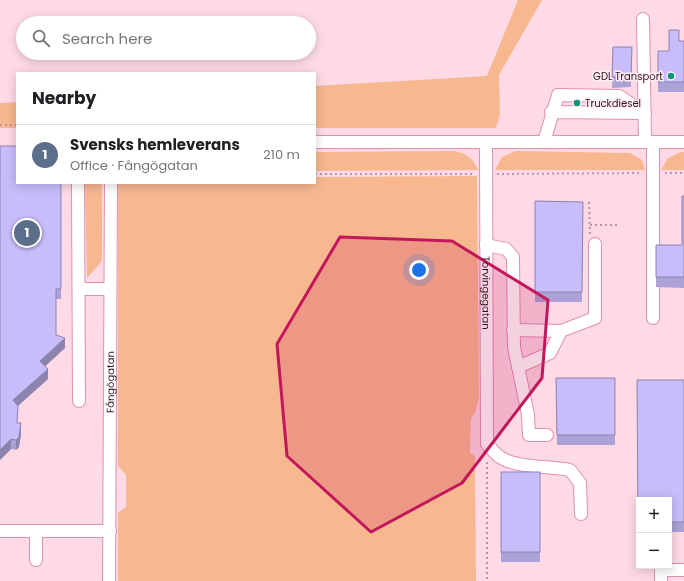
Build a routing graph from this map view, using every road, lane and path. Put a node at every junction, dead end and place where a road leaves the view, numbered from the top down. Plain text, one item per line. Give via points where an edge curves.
1 (643, 19) dead end
2 (552, 112) junction
3 (645, 113) junction
4 (0, 125) edge
5 (16, 125) edge
6 (316, 142) edge
7 (486, 142) junction
8 (544, 142) junction
9 (649, 142) junction
10 (684, 142) edge
11 (653, 173) junction
12 (684, 173) edge
13 (316, 174) edge
14 (486, 174) junction
15 (78, 184) edge
16 (111, 184) edge
17 (589, 202) dead end
18 (590, 225) junction
19 (618, 225) dead end
20 (595, 244) joint
21 (486, 245) junction
22 (79, 289) junction
23 (110, 289) junction
24 (653, 318) dead end
25 (513, 330) junction
26 (561, 332) junction
27 (518, 366) junction
28 (79, 401) dead end
29 (547, 435) dead end
30 (487, 444) junction
31 (581, 514) dead end
32 (0, 531) edge
33 (36, 531) junction
34 (110, 531) junction
35 (36, 560) dead end
36 (684, 570) edge
37 (109, 581) edge
38 (487, 581) edge
39 (661, 581) edge

1 - 3 street
2 - 3 street
2 - 3 street via 558,95 565,95 619,96
2 - 8 street
3 - 9 street
4 - 5 path
6 - 7 street
7 - 8 street
7 - 14 street, Torvingegatan
8 - 9 street
9 - 10 street
9 - 11 street
11 - 12 path
11 - 14 path
11 - 24 street
13 - 14 path
14 - 21 street, Torvingegatan
15 - 22 street
16 - 23 street, Fångögatan
17 - 18 path
18 - 19 path
18 - 20 path via 590,244
20 - 26 street via 596,318
21 - 25 street via 506,249 513,258
21 - 30 street, Torvingegatan
22 - 23 street
22 - 28 street
23 - 34 street, Fångögatan
25 - 26 street
25 - 27 street
26 - 27 street via 550,354
27 - 29 street via 528,415 528,435
30 - 31 street via 501,458 516,464 570,470 580,483
30 - 38 path
32 - 33 street
33 - 34 street
33 - 35 street
34 - 37 street, Fångögatan
36 - 39 street via 661,570

